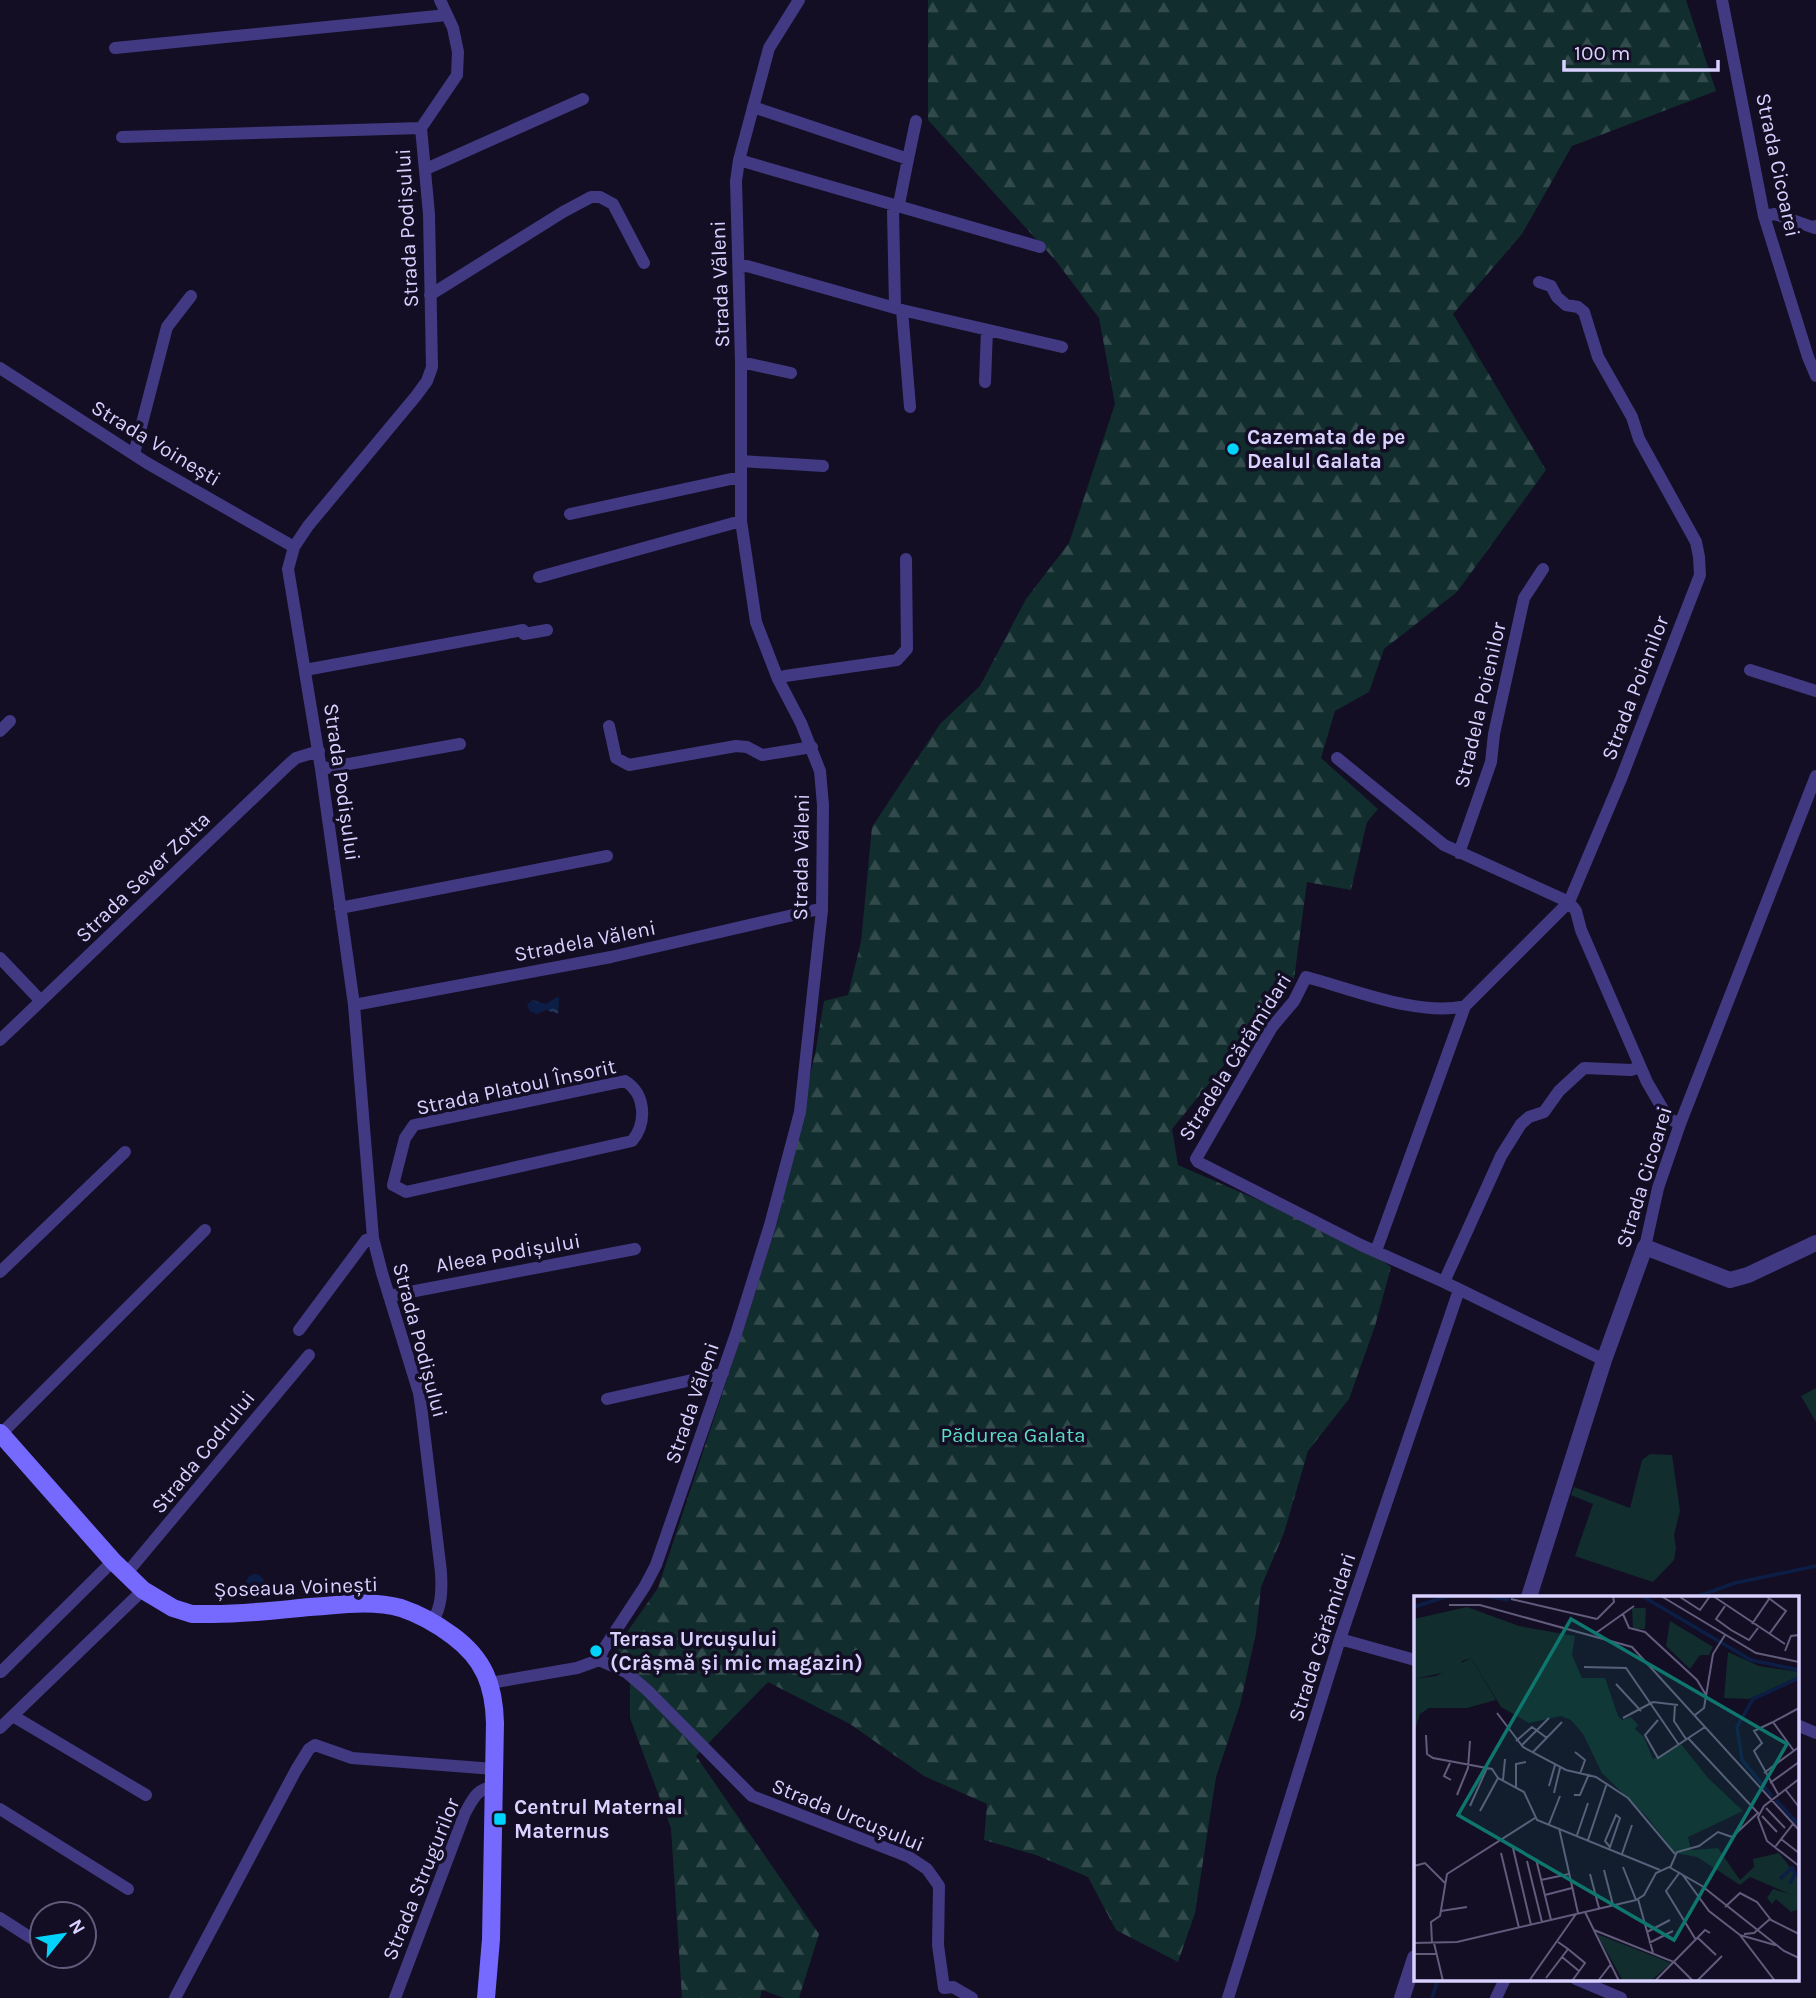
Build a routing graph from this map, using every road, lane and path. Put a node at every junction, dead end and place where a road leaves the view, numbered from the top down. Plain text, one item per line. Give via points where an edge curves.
1 (440, 0) edge
2 (799, 0) edge
3 (1722, 0) edge
4 (447, 15) junction
5 (115, 48) dead end
6 (583, 99) dead end
7 (753, 107) junction
8 (916, 121) dead end
9 (421, 128) junction
10 (122, 136) dead end
11 (908, 159) junction
12 (739, 160) junction
13 (426, 169) junction
14 (896, 206) junction
15 (1764, 216) junction
16 (1816, 228) edge
17 (1040, 247) dead end
18 (644, 263) dead end
19 (739, 267) junction
20 (1539, 282) dead end
21 (430, 295) junction
22 (191, 296) dead end
23 (898, 309) junction
24 (987, 330) junction
25 (1062, 347) dead end
26 (741, 362) junction
27 (0, 368) edge
28 (791, 373) dead end
29 (1816, 376) edge
30 (985, 382) dead end
31 (910, 407) dead end
32 (134, 454) junction
33 (741, 461) junction
34 (823, 466) dead end
35 (740, 477) junction
36 (570, 513) dead end
37 (741, 521) junction
38 (293, 547) junction
39 (906, 559) dead end
40 (1543, 569) dead end
41 (539, 577) dead end
42 (547, 630) dead end
43 (305, 670) junction
44 (1750, 670) dead end
45 (778, 679) junction
46 (1816, 691) edge
47 (10, 721) dead end
48 (609, 726) dead end
49 (0, 731) edge
50 (460, 744) dead end
51 (812, 747) junction
52 (318, 751) junction
53 (1337, 758) dead end
54 (321, 769) junction
55 (1816, 776) edge
56 (1459, 853) junction
57 (607, 856) dead end
58 (1569, 902) junction
59 (340, 908) junction
60 (822, 910) junction
61 (0, 958) edge
62 (41, 1002) junction
63 (354, 1005) junction
64 (1465, 1006) junction
65 (0, 1040) edge
66 (1640, 1067) junction
67 (1680, 1124) junction
68 (125, 1152) dead end
69 (393, 1185) junction
70 (369, 1191) junction
71 (205, 1230) dead end
72 (373, 1238) junction
73 (1816, 1243) edge
74 (1645, 1247) junction
75 (635, 1249) dead end
76 (1376, 1251) junction
77 (0, 1272) edge
78 (1444, 1282) junction
79 (1459, 1290) junction
80 (389, 1296) junction
81 (299, 1330) dead end
82 (309, 1354) dead end
83 (1604, 1360) junction
84 (723, 1373) junction
85 (607, 1399) dead end
86 (0, 1434) edge
87 (113, 1561) junction
88 (126, 1574) junction
89 (143, 1590) junction
90 (1529, 1596) edge
91 (432, 1622) junction
92 (1340, 1639) junction
93 (599, 1660) junction
94 (1414, 1660) edge
95 (2, 1672) edge
96 (490, 1683) junction
97 (13, 1716) junction
98 (1798, 1725) edge
99 (0, 1728) edge
100 (1816, 1733) edge
101 (494, 1778) junction
102 (146, 1795) dead end
103 (0, 1809) edge
104 (128, 1889) dead end
105 (0, 1918) edge
106 (28, 1936) edge
107 (1414, 1961) edge
108 (1505, 1980) edge
109 (1578, 1980) edge
110 (175, 1998) edge
111 (395, 1998) edge
112 (485, 1998) edge
113 (972, 1998) edge
114 (1228, 1998) edge
115 (1402, 1998) edge
116 (1496, 1998) edge
117 (1621, 1998) edge

1 - 4 street, Strada Podișului
2 - 7 street, Strada Văleni via 769,48
3 - 15 street, Strada Cicoarei
4 - 5 street
4 - 9 street, Strada Podișului via 458,52 457,75
6 - 13 street
7 - 11 street
7 - 12 street, Strada Văleni
8 - 11 street
9 - 10 street
9 - 13 street, Strada Podișului
11 - 14 street
12 - 14 street
12 - 19 street, Strada Văleni
13 - 21 street, Strada Podișului
14 - 17 street
14 - 23 street
15 - 16 street via 1775,214
15 - 29 street, Strada Cicoarei
18 - 21 street via 613,204 591,197
19 - 23 street
19 - 26 street, Strada Văleni
20 - 58 street, Strada Poienilor via 1551,286 1566,306 1584,312 1598,357 1696,542 1699,557 1699,575
21 - 38 street, Strada Podișului via 432,367 427,381
22 - 32 street via 167,327
23 - 24 street
23 - 31 street
24 - 25 street
24 - 30 street
26 - 28 street
26 - 33 street, Strada Văleni
27 - 32 street, Strada Voinești
32 - 38 street, Strada Voinești
33 - 34 street
33 - 35 street, Strada Văleni
35 - 36 street
35 - 37 street, Strada Văleni
37 - 41 street
37 - 45 street, Strada Văleni via 756,622
38 - 43 street, Strada Podișului via 288,569
39 - 45 street via 907,649 897,660
40 - 56 street, Stradela Poienilor via 1524,598 1491,762
42 - 43 street
43 - 52 street, Strada Podișului
44 - 46 street
45 - 51 street, Strada Văleni
47 - 49 street
48 - 51 street via 616,758 629,765 736,746 762,755
50 - 54 street
51 - 60 street, Strada Văleni via 824,806
52 - 54 street, Strada Podișului
52 - 62 street, Strada Sever Zotta via 288,765
53 - 56 street
54 - 59 street, Strada Podișului
55 - 67 street, Strada Cicoarei
56 - 58 street
57 - 59 street
58 - 64 street
58 - 66 street
59 - 63 street, Strada Podișului
60 - 63 street, Stradela Văleni via 611,957
60 - 84 street, Strada Văleni via 806,1016 800,1112
61 - 62 street
62 - 65 street, Strada Sever Zotta
63 - 70 street, Strada Podișului
64 - 76 street
64 - 76 street, Stradela Cărămidari via 1421,1008 1306,977 1197,1155 1198,1162
66 - 67 street via 1668,1118
66 - 78 street via 1584,1068 1544,1112 1521,1124 1500,1156
67 - 74 street, Strada Cicoarei via 1658,1188
68 - 77 street
69 - 69 street, Strada Platoul Însorit via 406,1192 632,1140 643,1120 638,1094 625,1081 414,1125 405,1138
69 - 70 street
70 - 72 street, Strada Podișului
71 - 86 street
72 - 80 street, Strada Podișului
72 - 81 street via 366,1240
73 - 74 street via 1730,1280
74 - 83 street, Strada Cicoarei
75 - 80 street, Aleea Podișului
76 - 78 street, Stradela Cărămidari
78 - 79 street, Stradela Cărămidari
79 - 83 street, Stradela Cărămidari
79 - 92 street, Strada Cărămidari
80 - 91 street, Strada Podișului via 422,1413 442,1572 442,1593
82 - 88 street, Strada Codrului
83 - 90 street, Strada Cicoarei
84 - 85 street
84 - 93 street, Strada Văleni via 656,1565
86 - 87 main road, Șoseaua Voinești
87 - 88 main road, Șoseaua Voinești
87 - 95 street
88 - 89 main road, Șoseaua Voinești
89 - 91 main road, Șoseaua Voinești via 192,1614 364,1604 399,1608
89 - 97 street
91 - 96 main road, Șoseaua Voinești via 470,1650
92 - 94 street
92 - 114 street, Strada Cărămidari
93 - 96 street
93 - 113 street, Strada Urcușului via 625,1672 647,1690 752,1796 909,1857 927,1869 939,1886 938,1945 944,1988 953,1987
96 - 101 main road, Șoseaua Voinești
97 - 99 street
97 - 102 street
98 - 100 street
101 - 110 street via 352,1758 314,1745 296,1770
101 - 111 street, Strada Strugurilor via 476,1794 465,1813
101 - 112 main road, Șoseaua Voinești via 491,1939
103 - 104 street
105 - 106 street
107 - 115 street
108 - 116 street
109 - 117 street

